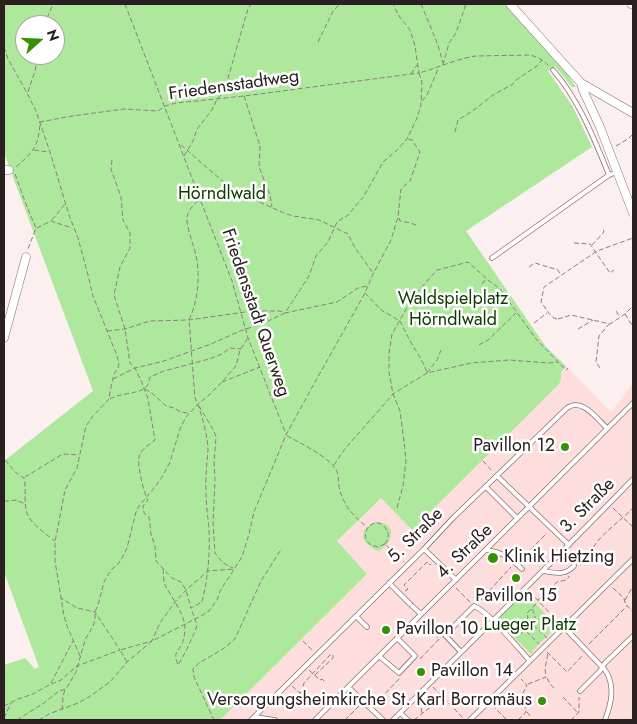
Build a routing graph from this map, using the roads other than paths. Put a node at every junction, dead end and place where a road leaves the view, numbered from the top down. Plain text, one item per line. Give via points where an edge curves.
1 (510, 4) edge
2 (553, 70) road end
3 (582, 86) junction
4 (570, 91) junction
5 (633, 113) edge
6 (613, 174) junction
7 (633, 213) edge
8 (26, 257) road end
9 (492, 258) dead end
10 (4, 338) edge
11 (633, 403) edge
12 (607, 428) junction
13 (497, 476) junction
14 (633, 479) edge
15 (486, 487) junction
16 (528, 507) junction
17 (517, 518) junction
18 (569, 545) junction
19 (424, 549) junction
20 (486, 550) junction
21 (561, 553) junction
22 (633, 560) edge
23 (522, 569) dead end
24 (543, 571) junction
25 (456, 580) junction
26 (389, 583) junction
27 (356, 616) junction
28 (419, 616) junction
29 (492, 620) junction
30 (367, 627) dead end
31 (564, 628) junction
32 (633, 636) edge
33 (397, 638) junction
34 (461, 652) junction
35 (379, 656) junction
36 (530, 661) junction
37 (602, 666) junction
38 (348, 686) junction
39 (580, 691) road end
40 (400, 713) junction
41 (252, 719) edge
42 (275, 720) edge
43 (315, 720) edge
44 (383, 720) edge
45 (393, 720) edge
46 (408, 720) edge
47 (470, 720) edge
48 (605, 720) edge

1 - 3 street
2 - 4 lane
3 - 4 lane
3 - 5 street
3 - 6 street via 600,127
4 - 6 lane
6 - 7 street
6 - 9 lane
8 - 10 street
11 - 12 lane, 4. Straße
12 - 13 lane, 5. Straße via 585,408 577,404 570,406
12 - 16 lane, 4. Straße
13 - 15 lane, 5. Straße
13 - 16 lane
14 - 18 lane, 3. Straße
15 - 17 lane
15 - 19 lane, 5. Straße
16 - 17 lane, 4. Straße
16 - 18 lane
17 - 20 lane, 4. Straße
18 - 21 lane, 3. Straße
19 - 25 lane
19 - 26 lane, 5. Straße
20 - 23 lane via 503,554
20 - 25 lane, 4. Straße
21 - 24 lane, 3. Straße
21 - 24 lane via 574,560 571,570 562,574
22 - 31 lane
24 - 29 lane, 3. Straße
25 - 28 lane, 4. Straße
26 - 27 lane, 5. Straße
26 - 28 lane
27 - 30 lane
27 - 41 lane, 5. Straße
28 - 33 lane, 4. Straße
29 - 34 lane, 3. Straße
29 - 34 lane via 474,606 445,635
29 - 36 lane
31 - 36 lane
31 - 37 lane
32 - 37 lane
33 - 35 lane, 4. Straße
33 - 35 lane via 416,656 399,673
34 - 40 lane, 3. Straße
35 - 38 lane, 4. Straße
36 - 47 lane
37 - 39 lane
37 - 48 lane via 612,685
38 - 43 lane, 4. Straße
38 - 44 lane
40 - 45 lane, 3. Straße
40 - 46 lane
41 - 42 lane

